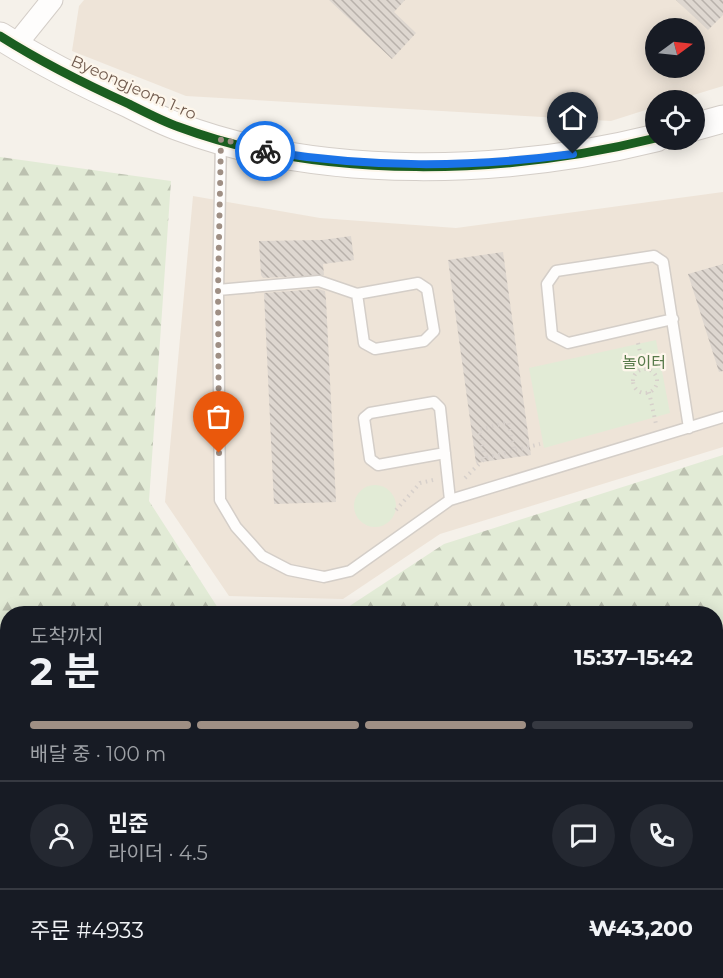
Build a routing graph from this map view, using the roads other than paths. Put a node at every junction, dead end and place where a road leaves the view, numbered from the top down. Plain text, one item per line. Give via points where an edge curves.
1 (52, 0) edge
2 (8, 41) edge
3 (723, 119) edge
4 (705, 124) edge
5 (221, 139) junction
6 (645, 140) edge
7 (218, 290) junction
8 (357, 294) junction
9 (673, 319) junction
10 (723, 417) edge
11 (689, 428) junction
12 (445, 453) junction
13 (450, 500) junction

1 - 2 street
2 - 5 street, Byeongjeom 1-ro via 88,85 179,127
3 - 4 street
5 - 6 street, Byeongjeom 1-ro via 263,151 375,165 516,162
5 - 7 lane
7 - 8 lane via 319,281
7 - 13 lane via 220,500 236,527 262,556 289,570 324,578 350,571
8 - 8 lane via 364,343 375,349 424,341 434,331 427,289 418,283
9 - 9 lane via 663,261 654,256 556,271 547,285 552,335 568,344
9 - 11 lane
10 - 11 lane
11 - 13 lane
12 - 12 lane via 440,408 434,402 370,412 363,418 370,459 378,465
12 - 13 lane

